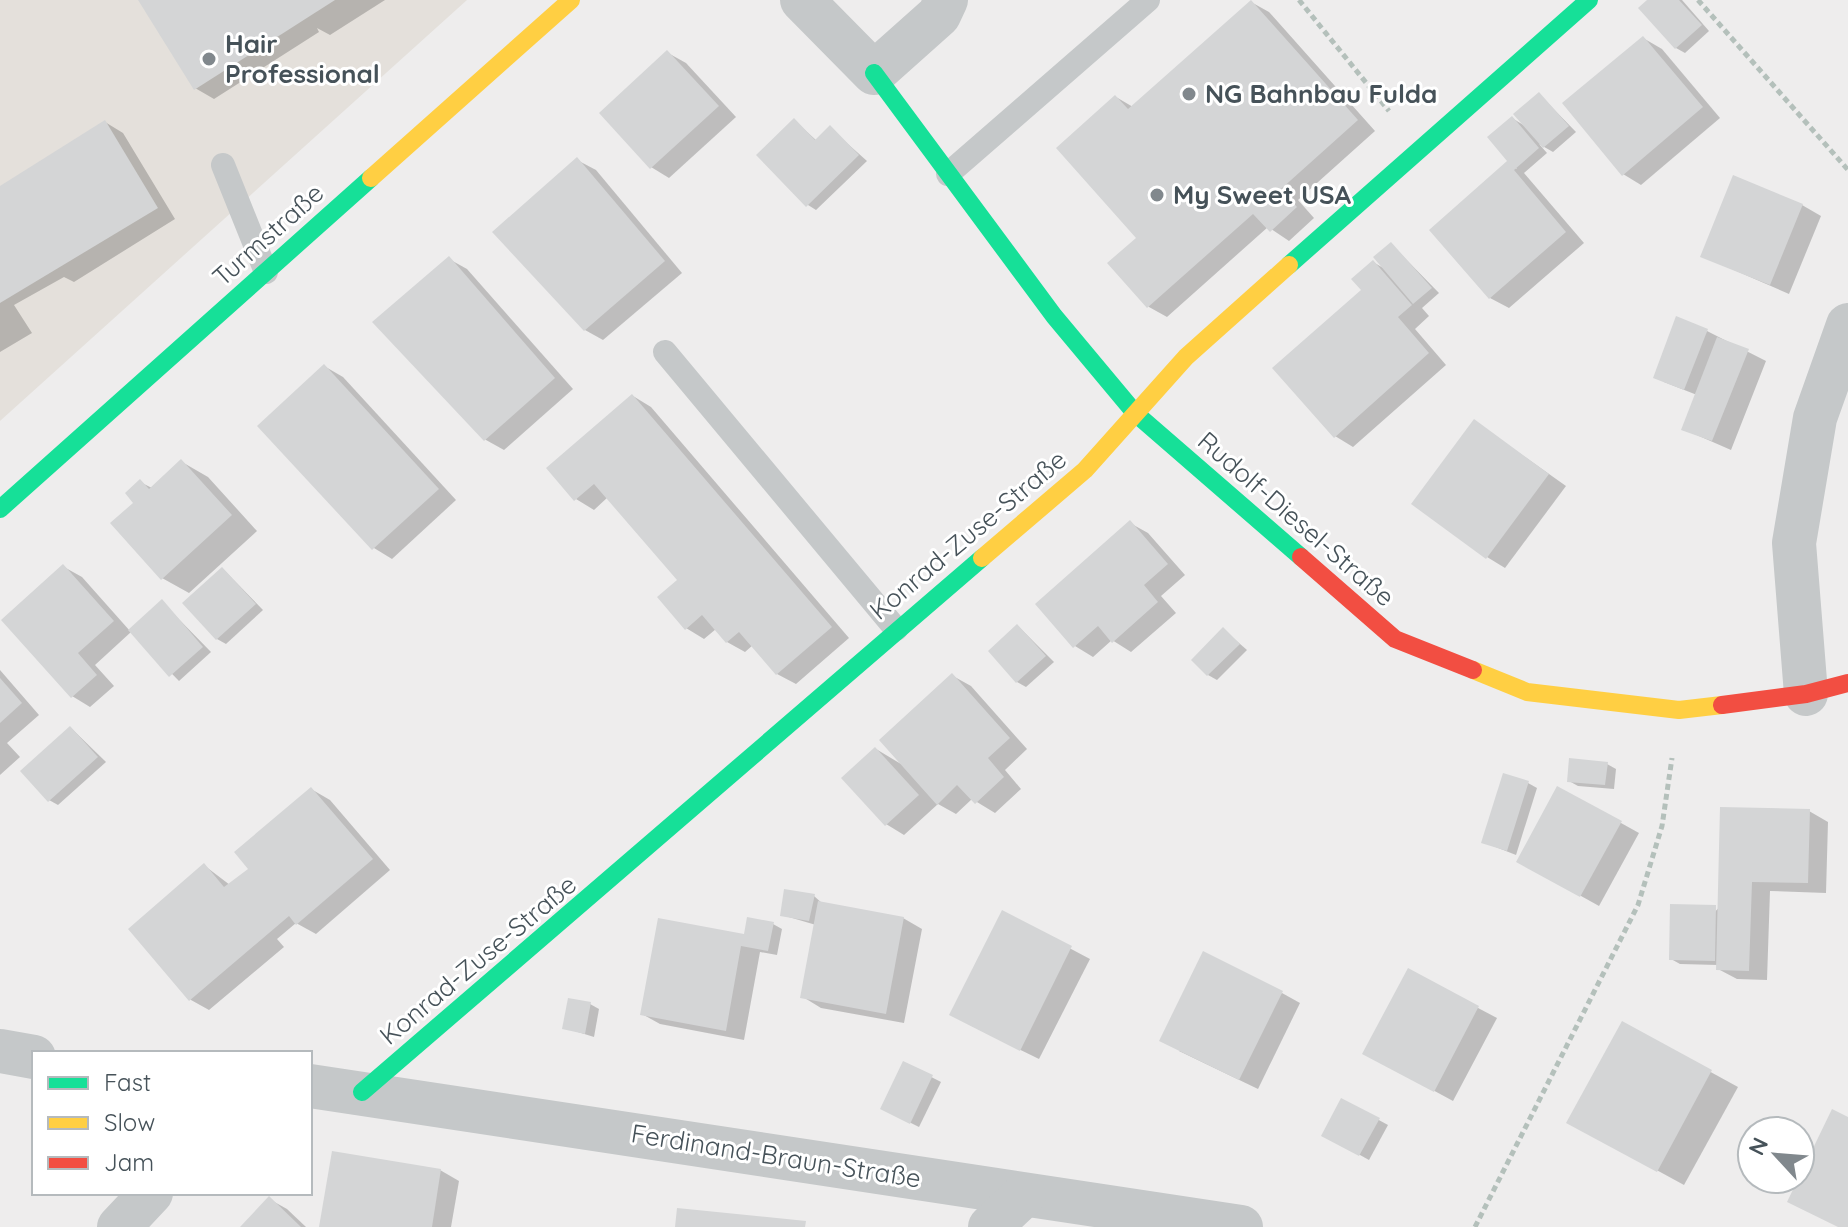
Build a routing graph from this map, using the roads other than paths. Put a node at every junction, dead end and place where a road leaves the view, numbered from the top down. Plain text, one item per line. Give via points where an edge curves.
1 (571, 0) edge
2 (802, 0) edge
3 (946, 0) edge
4 (1148, 0) edge
5 (1589, 0) edge
6 (874, 73) junction
7 (223, 165) dead end
8 (948, 174) junction
9 (266, 272) junction
10 (1848, 325) edge
11 (665, 352) dead end
12 (1135, 413) junction
13 (0, 509) edge
14 (896, 629) junction
15 (1848, 683) edge
16 (1806, 694) junction
17 (0, 1051) edge
18 (32, 1057) edge
19 (312, 1086) edge
20 (362, 1092) junction
21 (149, 1195) edge
22 (1024, 1195) junction
23 (119, 1227) edge
24 (990, 1227) edge
25 (1241, 1227) edge

1 - 9 street, Turmstraße
2 - 6 street
3 - 6 street via 939,15
4 - 8 lane
5 - 12 street, Konrad-Zuse-Straße via 1186,357
6 - 8 street, Rudolf-Diesel-Straße
7 - 9 lane
8 - 12 street, Rudolf-Diesel-Straße via 1054,316
9 - 13 street, Turmstraße
10 - 16 street via 1815,418 1794,543
11 - 14 lane
12 - 14 street, Konrad-Zuse-Straße via 1085,470
12 - 16 street, Rudolf-Diesel-Straße via 1395,639 1527,692 1679,710
14 - 20 street, Konrad-Zuse-Straße via 720,788
15 - 16 street, Rudolf-Diesel-Straße
17 - 18 street
19 - 20 street, Ferdinand-Braun-Straße
20 - 22 street, Ferdinand-Braun-Straße
21 - 23 street
22 - 24 street
22 - 25 street, Ferdinand-Braun-Straße

